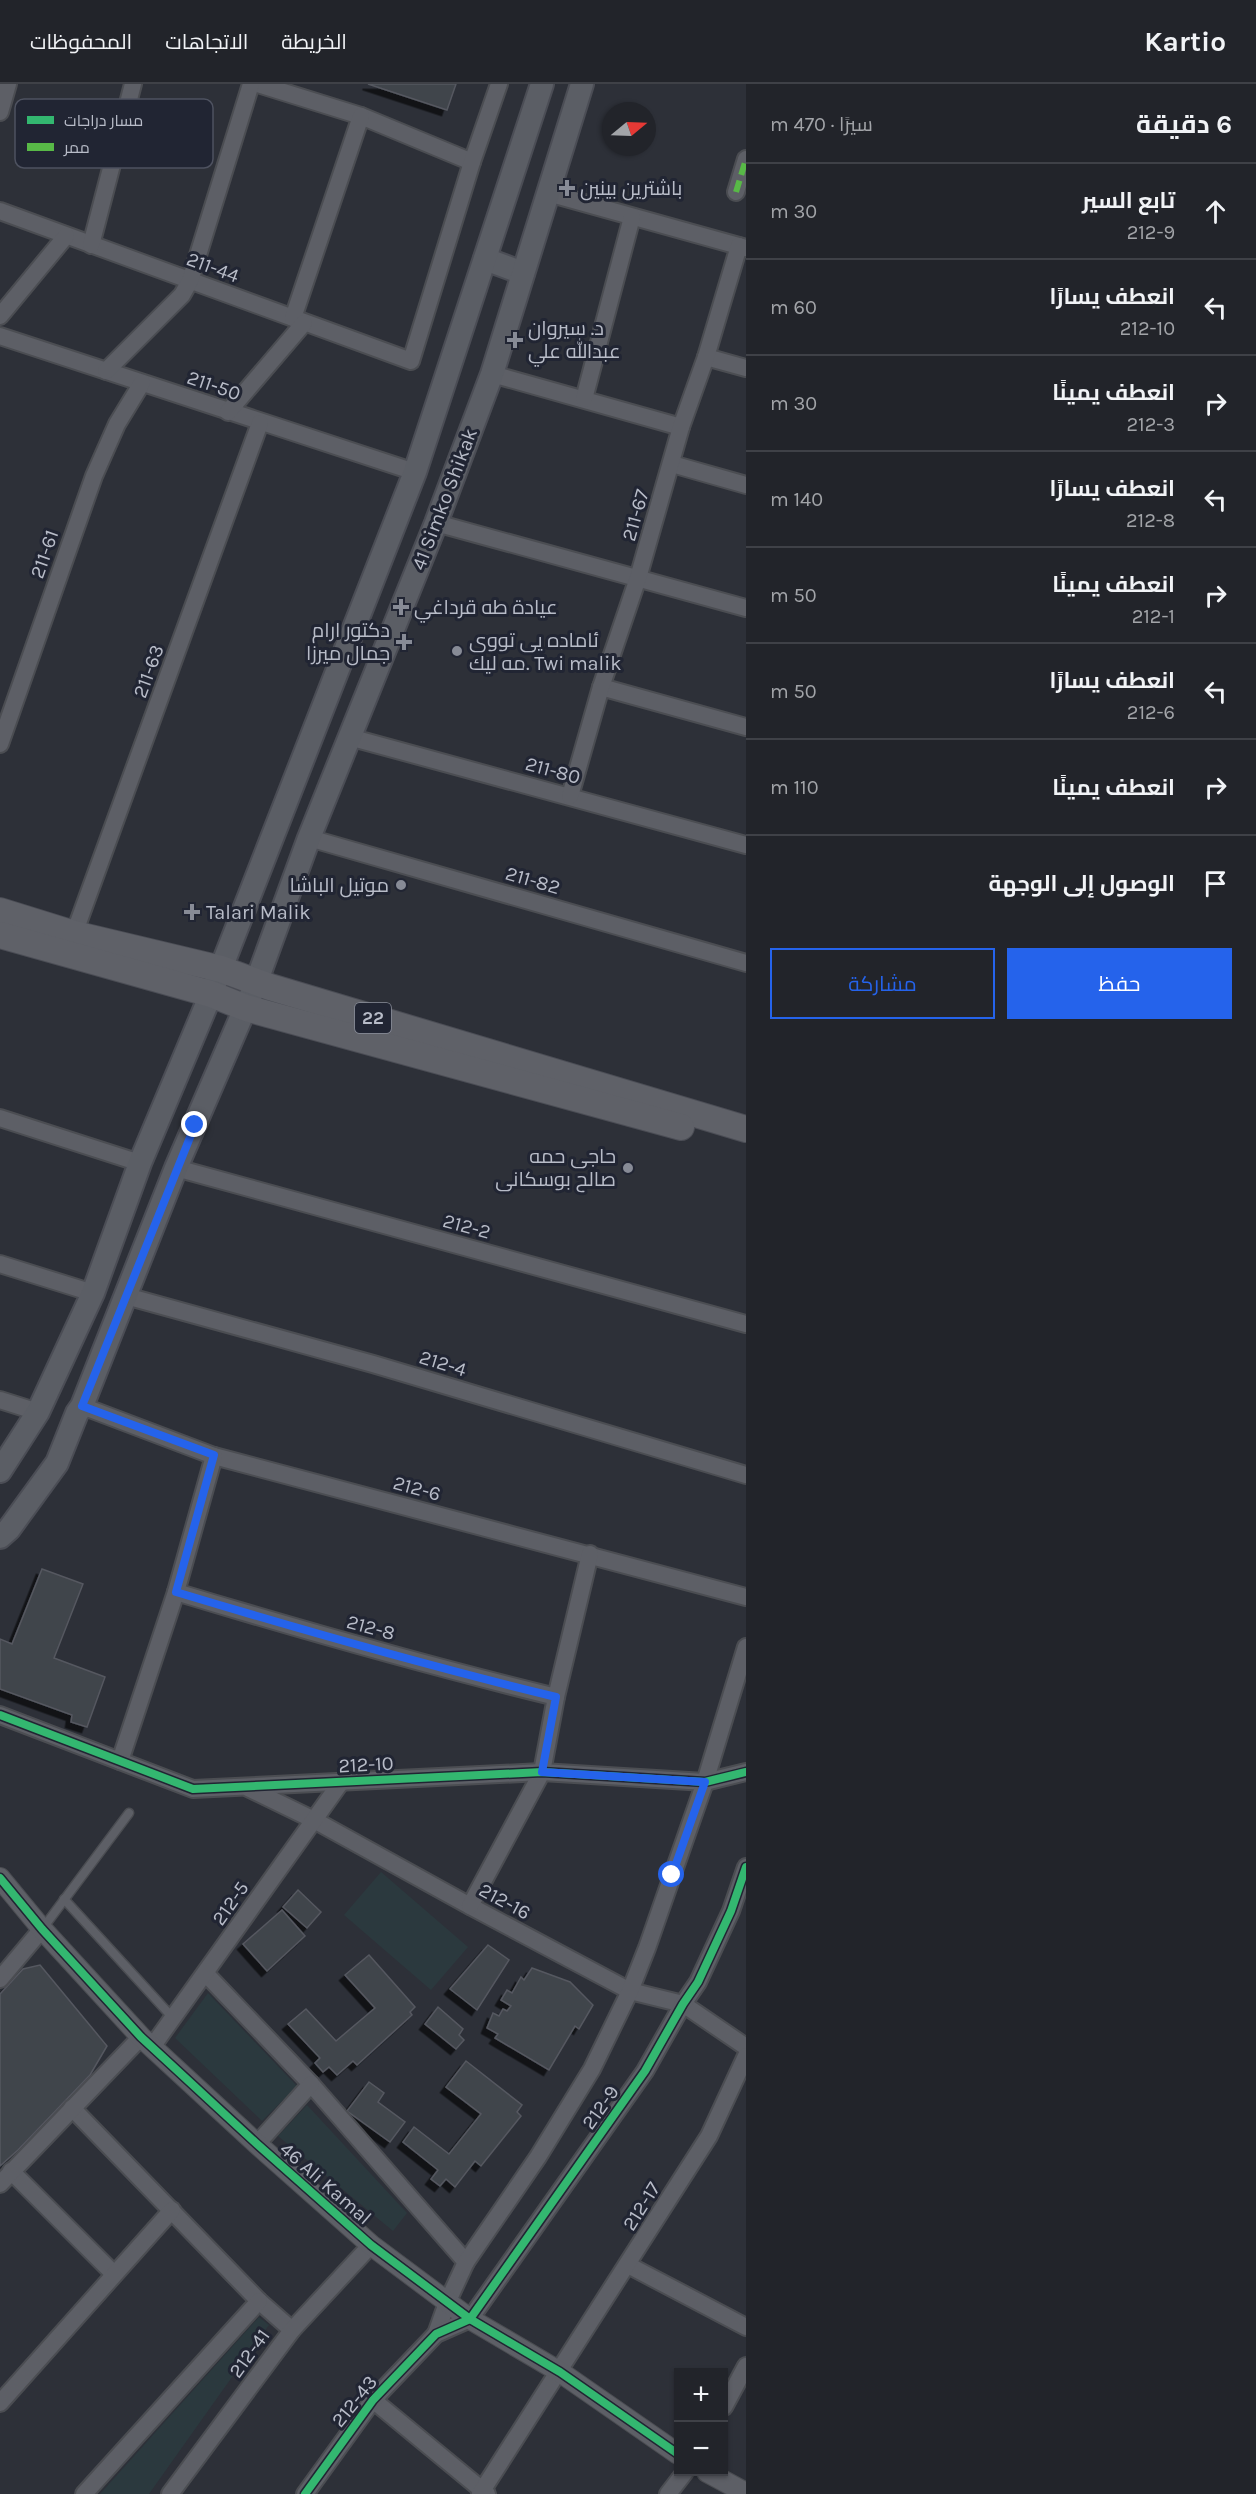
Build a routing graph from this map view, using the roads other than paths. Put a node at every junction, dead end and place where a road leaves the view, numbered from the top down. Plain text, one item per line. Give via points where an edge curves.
1 (8, 84) edge
2 (133, 84) edge
3 (251, 84) edge
4 (258, 84) edge
5 (499, 84) edge
6 (542, 84) edge
7 (582, 84) edge
8 (129, 99) edge
9 (0, 112) edge
10 (361, 116) junction
11 (746, 159) edge
12 (472, 162) junction
13 (111, 168) edge
14 (736, 192) dead end
15 (548, 193) junction
16 (0, 211) edge
17 (632, 218) junction
18 (66, 236) junction
19 (91, 245) junction
20 (742, 247) edge
21 (485, 259) junction
22 (523, 273) junction
23 (190, 281) junction
24 (0, 316) edge
25 (298, 321) junction
26 (1, 340) edge
27 (706, 357) junction
28 (746, 368) edge
29 (106, 371) junction
30 (492, 374) junction
31 (142, 383) junction
32 (584, 399) junction
33 (228, 412) junction
34 (260, 423) junction
35 (681, 427) junction
36 (672, 464) junction
37 (415, 472) junction
38 (746, 485) edge
39 (436, 523) junction
40 (638, 578) junction
41 (746, 609) edge
42 (601, 687) junction
43 (746, 727) edge
44 (349, 737) junction
45 (0, 744) edge
46 (570, 796) junction
47 (309, 838) junction
48 (746, 845) edge
49 (0, 911) edge
50 (74, 934) junction
51 (0, 935) edge
52 (746, 963) edge
53 (221, 969) junction
54 (256, 983) junction
55 (212, 994) junction
56 (246, 1008) junction
57 (0, 1118) edge
58 (746, 1129) edge
59 (746, 1145) edge
60 (140, 1163) junction
61 (176, 1168) junction
62 (0, 1264) edge
63 (93, 1293) junction
64 (126, 1296) junction
65 (746, 1324) edge
66 (0, 1400) edge
67 (82, 1406) junction
68 (38, 1412) junction
69 (214, 1455) junction
70 (0, 1471) edge
71 (746, 1475) edge
72 (1, 1539) edge
73 (591, 1554) junction
74 (176, 1592) junction
75 (746, 1597) edge
76 (746, 1647) edge
77 (556, 1697) junction
78 (0, 1715) edge
79 (120, 1761) junction
80 (542, 1772) junction
81 (746, 1772) edge
82 (341, 1782) junction
83 (705, 1782) junction
84 (246, 1787) junction
85 (129, 1813) dead end
86 (314, 1820) junction
87 (746, 1867) edge
88 (0, 1878) edge
89 (64, 1899) junction
90 (470, 1906) junction
91 (42, 1929) junction
92 (206, 1974) junction
93 (0, 1979) edge
94 (630, 1991) junction
95 (683, 2004) junction
96 (173, 2018) junction
97 (146, 2042) junction
98 (746, 2047) edge
99 (746, 2056) edge
100 (311, 2084) junction
101 (72, 2108) junction
102 (257, 2144) junction
103 (6, 2177) edge
104 (172, 2210) junction
105 (371, 2245) junction
106 (466, 2262) junction
107 (628, 2265) junction
108 (114, 2274) junction
109 (260, 2301) junction
110 (447, 2303) junction
111 (470, 2319) junction
112 (746, 2327) edge
113 (292, 2330) junction
114 (436, 2334) junction
115 (746, 2366) edge
116 (560, 2372) junction
117 (728, 2398) edge
118 (373, 2400) junction
119 (0, 2403) edge
120 (674, 2451) edge
121 (682, 2476) edge
122 (714, 2476) edge
123 (483, 2493) edge
124 (746, 2493) edge
125 (84, 2494) edge
126 (170, 2494) edge
127 (305, 2494) edge
128 (668, 2494) edge

1 - 9 street
2 - 8 street
3 - 23 street
4 - 10 street
5 - 12 street
6 - 21 main road, 41 Simko Shikak
7 - 15 main road, 41 Simko Shikak
10 - 12 street
10 - 25 street
11 - 14 street
12 - 25 street, 211-44 via 411,361
13 - 19 street
15 - 17 street
15 - 22 main road, 41 Simko Shikak
16 - 18 street, 211-44
17 - 20 street
17 - 32 street
18 - 19 street, 211-44
18 - 24 street
19 - 23 street, 211-44
20 - 27 street, 211-67
21 - 22 main road
21 - 37 main road, 41 Simko Shikak
22 - 30 main road, 41 Simko Shikak
23 - 25 street, 211-44
23 - 29 street via 182,295
25 - 33 street
26 - 29 street, 211-50
27 - 28 street
27 - 35 street, 211-67
29 - 31 street, 211-50
30 - 32 street
30 - 39 main road, 41 Simko Shikak
31 - 33 street, 211-50
31 - 45 street, 211-61 via 117,424 94,476
32 - 35 street
33 - 34 street, 211-50
34 - 37 street, 211-50
34 - 50 street, 211-63
35 - 36 street, 211-67
36 - 38 street
36 - 40 street, 211-67
37 - 53 main road, 41 Simko Shikak
39 - 40 street
39 - 44 main road, 41 Simko Shikak
40 - 41 street
40 - 42 street, 211-67
42 - 43 street
42 - 46 street, 211-67
44 - 46 street, 211-80
44 - 47 main road, 41 Simko Shikak
46 - 48 street, 211-80
47 - 52 street, 211-82
47 - 54 main road, 41 Simko Shikak
49 - 50 main road, 22
50 - 53 main road, 22
51 - 55 main road, 22
53 - 54 main road, 22
53 - 55 main road, 41 Simko Shikak
54 - 56 main road, 41 Simko Shikak
54 - 58 main road, 22
55 - 56 main road, 22
55 - 60 main road, 41 Simko Shikak
56 - 59 main road, 22
56 - 61 main road, 41 Simko Shikak
57 - 60 street
60 - 63 main road, 41 Simko Shikak
61 - 64 main road, 41 Simko Shikak
61 - 65 street, 212-2
62 - 63 street
63 - 68 main road, 41 Simko Shikak
64 - 67 main road, 41 Simko Shikak
64 - 71 street, 212-4 via 373,1364
66 - 68 street
67 - 69 street, 212-6
67 - 72 main road, 41 Simko Shikak via 57,1463
68 - 70 main road, 41 Simko Shikak
69 - 73 street, 212-6
69 - 74 street
73 - 75 street, 212-6
73 - 77 street
74 - 77 street, 212-8
74 - 79 street
76 - 83 street, 212-9
77 - 80 street
78 - 79 street, 212-10
79 - 84 street, 212-10 via 194,1790
80 - 82 street, 212-10
80 - 83 street, 212-10
80 - 90 street
81 - 83 street, 212-10
82 - 84 street, 212-10
82 - 86 street, 212-5
83 - 94 street, 212-9
84 - 86 street, 212-16
85 - 89 lane
86 - 90 street, 212-16
86 - 92 street, 212-5
87 - 95 street, 212-9 via 731,1911 698,1982
88 - 91 street, 46 Ali Kamal
89 - 91 lane
89 - 96 lane
90 - 94 street, 212-16
91 - 93 street
91 - 97 street, 46 Ali Kamal
92 - 96 street, 212-5
92 - 100 street
94 - 95 street, 212-16
94 - 106 street, 212-9 via 586,2079
95 - 98 street, 212-16
95 - 111 street, 212-9 via 645,2071
96 - 97 street, 212-5
97 - 101 street, 212-5
97 - 102 street, 46 Ali Kamal
99 - 107 street, 212-17 via 710,2136
100 - 102 street
100 - 106 street
101 - 103 street, 212-5
101 - 104 street
102 - 105 street, 46 Ali Kamal
103 - 108 street
104 - 108 street
104 - 109 street
105 - 110 street, 46 Ali Kamal
105 - 113 street, 212-41
106 - 110 street, 212-9
107 - 112 street
107 - 116 street, 212-17
108 - 119 street
109 - 113 street
109 - 125 street, 212-41
110 - 111 street, 46 Ali Kamal
110 - 114 street, 212-9
111 - 114 street
111 - 116 street, 46 Ali Kamal
113 - 126 street, 212-41
114 - 118 street, 212-43
115 - 117 street
116 - 120 street, 46 Ali Kamal
116 - 123 street, 212-17
118 - 123 street
118 - 127 street, 212-43
121 - 128 street
122 - 124 street

